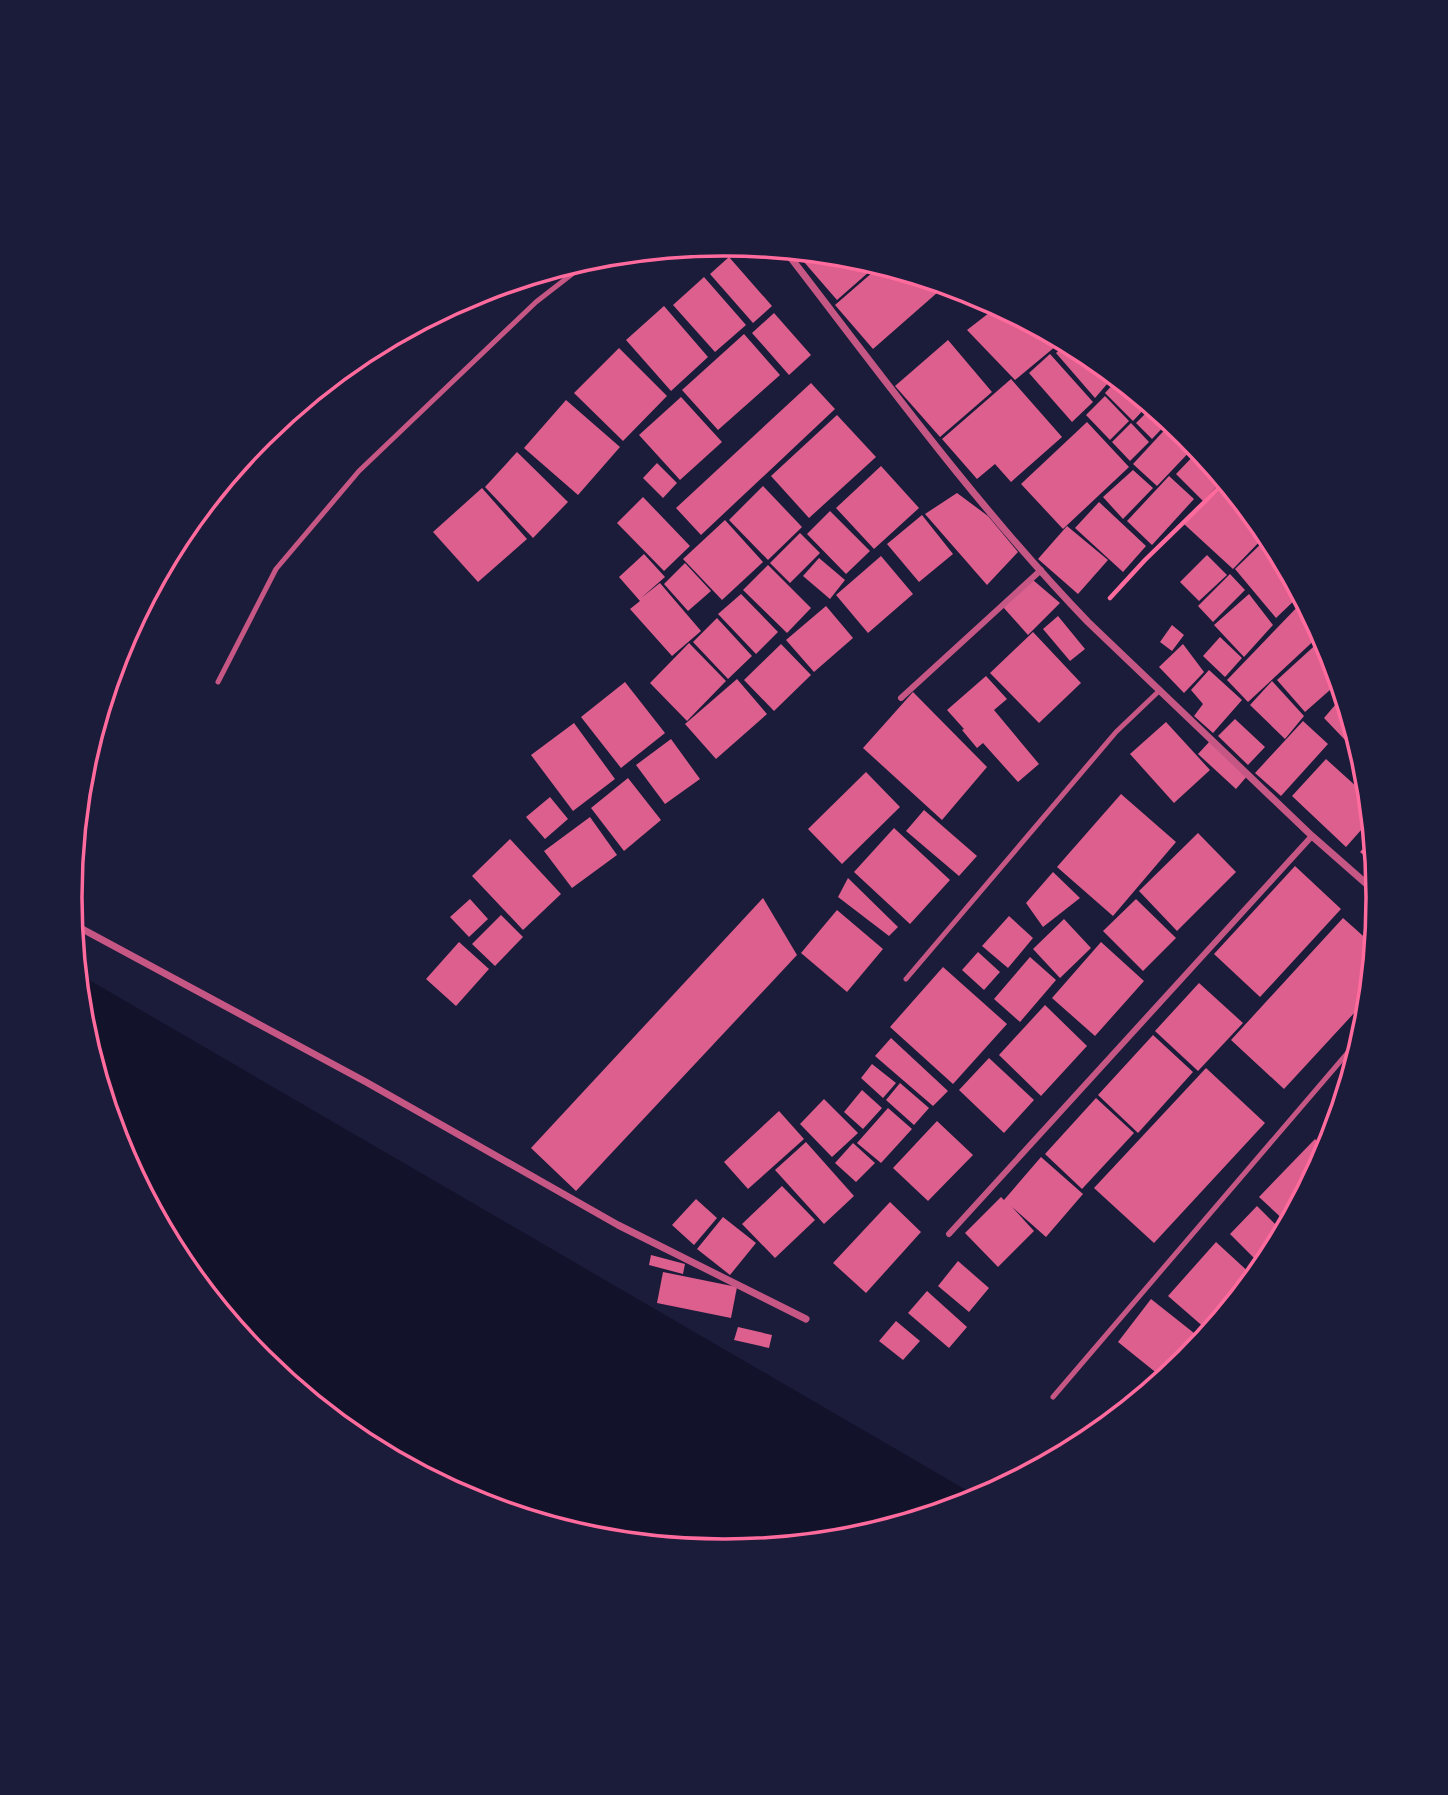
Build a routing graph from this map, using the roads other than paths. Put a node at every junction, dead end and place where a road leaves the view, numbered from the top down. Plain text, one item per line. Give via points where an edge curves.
1 (792, 259) edge
2 (571, 275) edge
3 (1041, 570) junction
4 (218, 682) dead end
5 (1161, 690) junction
6 (901, 698) dead end
7 (1312, 836) junction
8 (1365, 883) edge
9 (84, 930) edge
10 (905, 979) dead end
11 (1346, 1055) edge
12 (949, 1234) dead end
13 (806, 1319) dead end
14 (1053, 1397) dead end

1 - 3 street via 950,463
2 - 4 lane via 536,302 359,471 276,569
3 - 5 street via 1088,622
3 - 6 street
5 - 7 street
5 - 10 lane via 1116,732
7 - 8 street
7 - 12 street
9 - 13 street via 618,1224
11 - 14 lane

